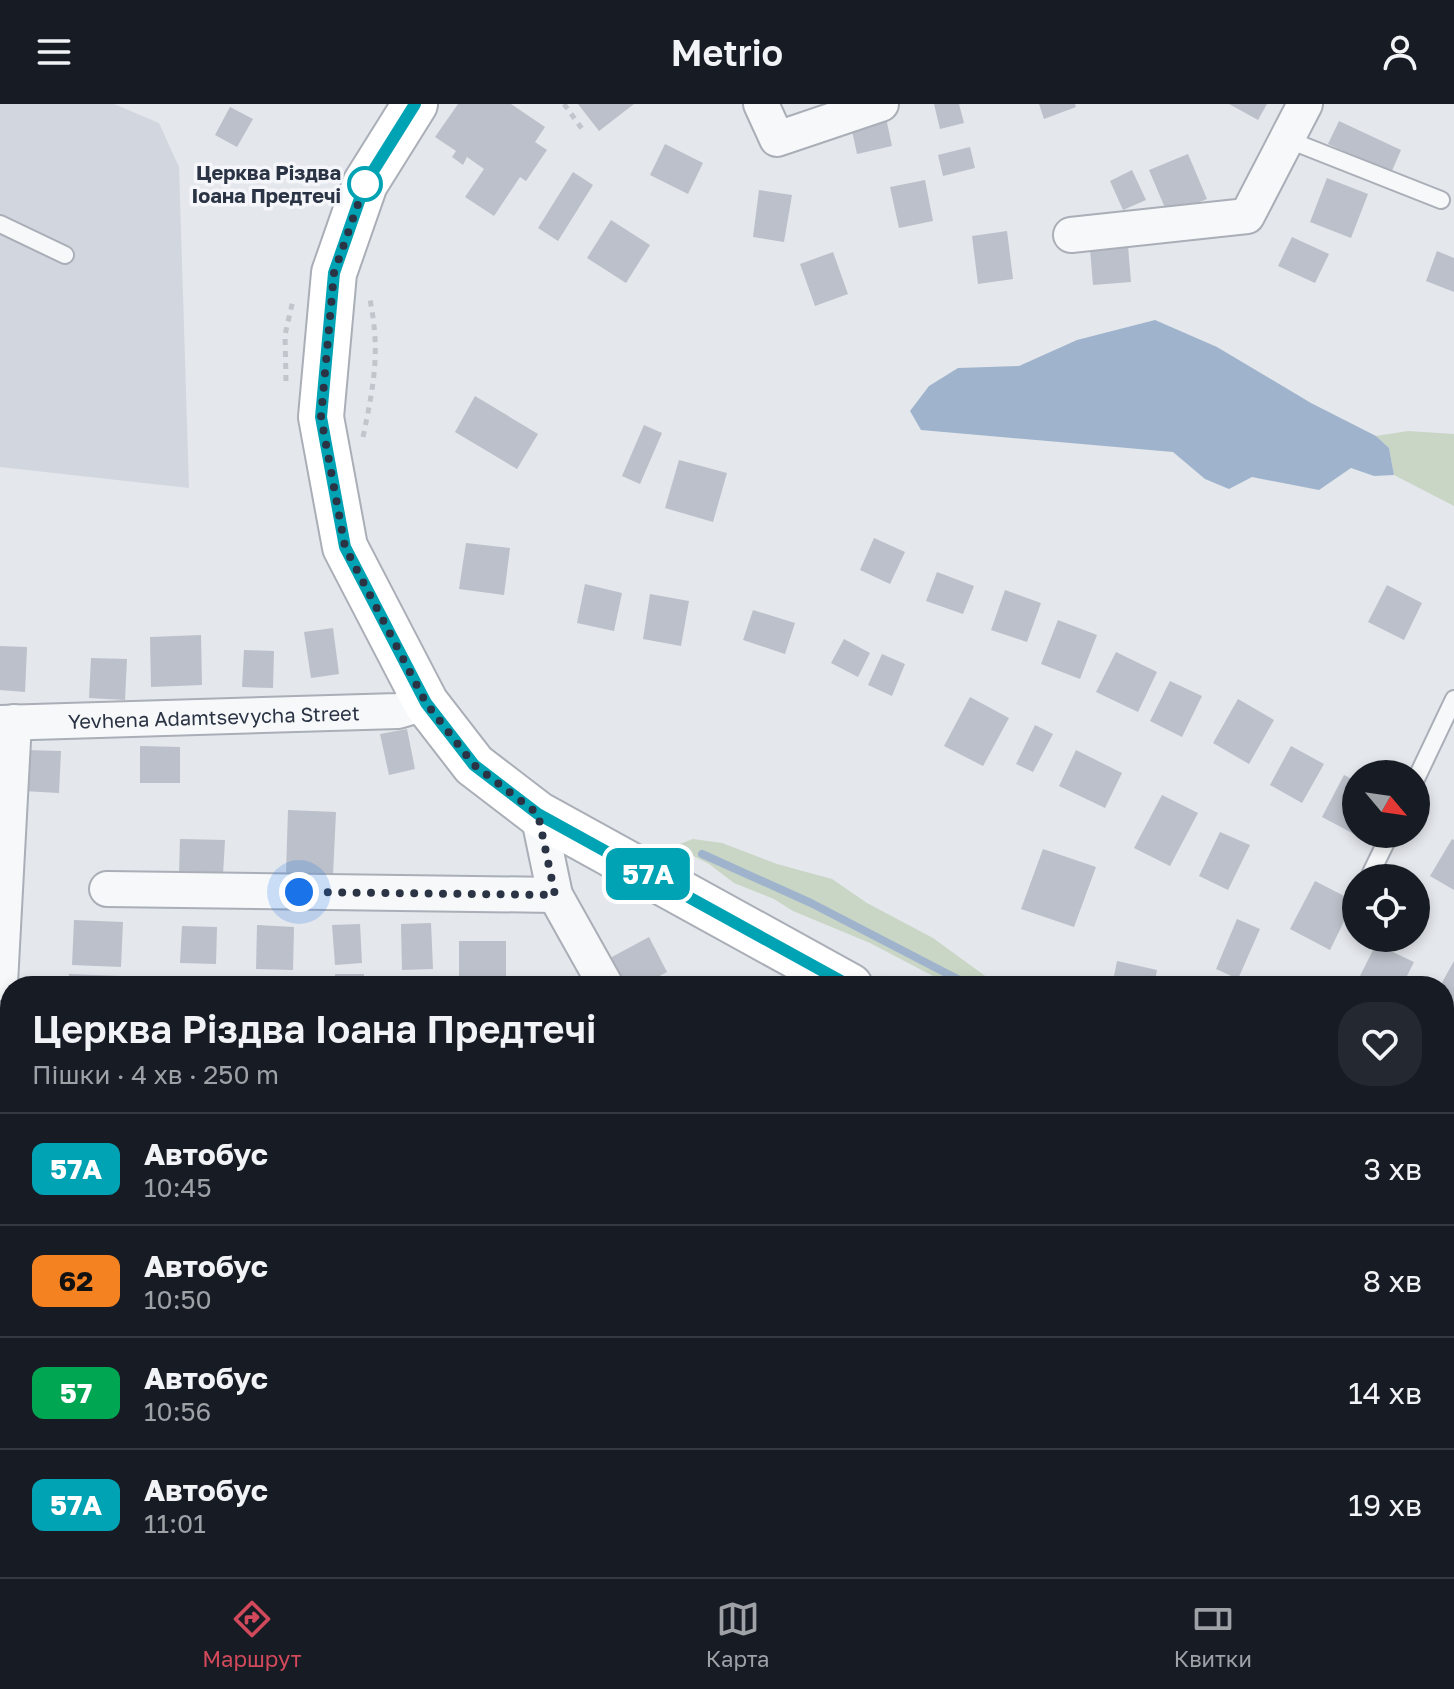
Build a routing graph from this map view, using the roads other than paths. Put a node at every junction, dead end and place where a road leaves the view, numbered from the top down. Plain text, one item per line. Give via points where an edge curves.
1 (415, 104) edge
2 (761, 104) edge
3 (881, 104) edge
4 (1305, 104) edge
5 (1289, 140) junction
6 (1441, 200) dead end
7 (0, 224) edge
8 (1071, 235) dead end
9 (65, 255) dead end
10 (1454, 699) edge
11 (426, 703) junction
12 (7, 722) edge
13 (1425, 760) edge
14 (538, 814) junction
15 (107, 889) dead end
16 (555, 895) junction
17 (0, 976) edge
18 (600, 976) edge
19 (857, 976) edge

1 - 11 main road via 365,184 334,273 321,417 345,547
2 - 3 street via 777,139
4 - 5 street
5 - 6 lane
5 - 8 street via 1247,216
7 - 9 lane
10 - 13 lane
11 - 12 street, Yevhena Adamtsevycha Street via 398,711
11 - 14 main road via 474,765
12 - 17 street
14 - 16 street
14 - 19 main road
15 - 16 street
16 - 18 street

